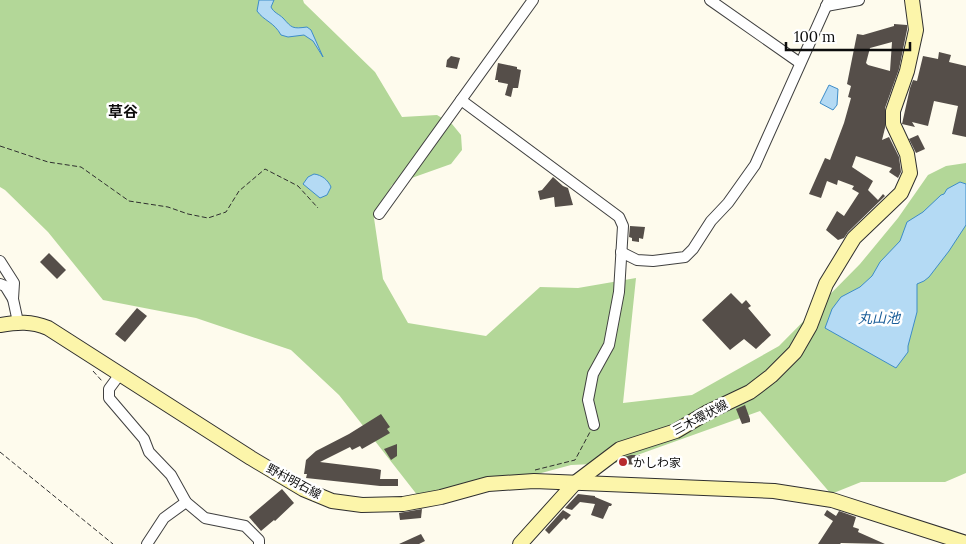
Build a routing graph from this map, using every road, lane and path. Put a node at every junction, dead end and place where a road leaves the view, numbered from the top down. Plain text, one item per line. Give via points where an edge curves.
1 (532, 0) edge
2 (710, 0) edge
3 (859, 0) edge
4 (912, 0) edge
5 (828, 3) edge
6 (800, 64) junction
7 (461, 100) junction
8 (0, 146) edge
9 (318, 208) dead end
10 (380, 214) dead end
11 (621, 252) junction
12 (0, 261) edge
13 (0, 284) edge
14 (14, 298) junction
15 (18, 322) junction
16 (0, 325) edge
17 (120, 374) junction
18 (594, 425) joint
19 (0, 452) edge
20 (522, 482) junction
21 (575, 483) junction
22 (186, 502) junction
23 (966, 543) edge
24 (113, 544) edge
25 (147, 544) edge
26 (259, 544) edge
27 (520, 544) edge

1 - 7 street
2 - 6 street
3 - 5 street
4 - 21 main road, 三木環状線 via 916,30 907,71 893,111 893,124 907,154 910,172 901,193 854,238 826,284 810,326 795,352 750,392 676,431 620,449
5 - 6 street
6 - 11 street via 755,165 693,249 685,257 653,261 637,260
7 - 10 street
7 - 11 street via 619,216
8 - 9 path via 48,162 81,167 129,200 208,218 226,212 239,191 265,169 298,186
11 - 18 street via 619,292 609,345 593,374 588,400
12 - 14 street via 14,283
13 - 14 street
14 - 15 street
15 - 16 main road, 野村明石線
15 - 17 main road, 野村明石線 via 48,328
17 - 20 main road, 野村明石線 via 295,484 332,501 362,505 403,504 488,484
17 - 22 street via 109,389 109,398 171,475
18 - 20 path via 575,460 527,471
19 - 24 path
20 - 21 main road, 野村明石線
21 - 23 main road via 805,495 864,509
21 - 27 main road
22 - 25 street via 164,518
22 - 26 street via 206,518 245,526

